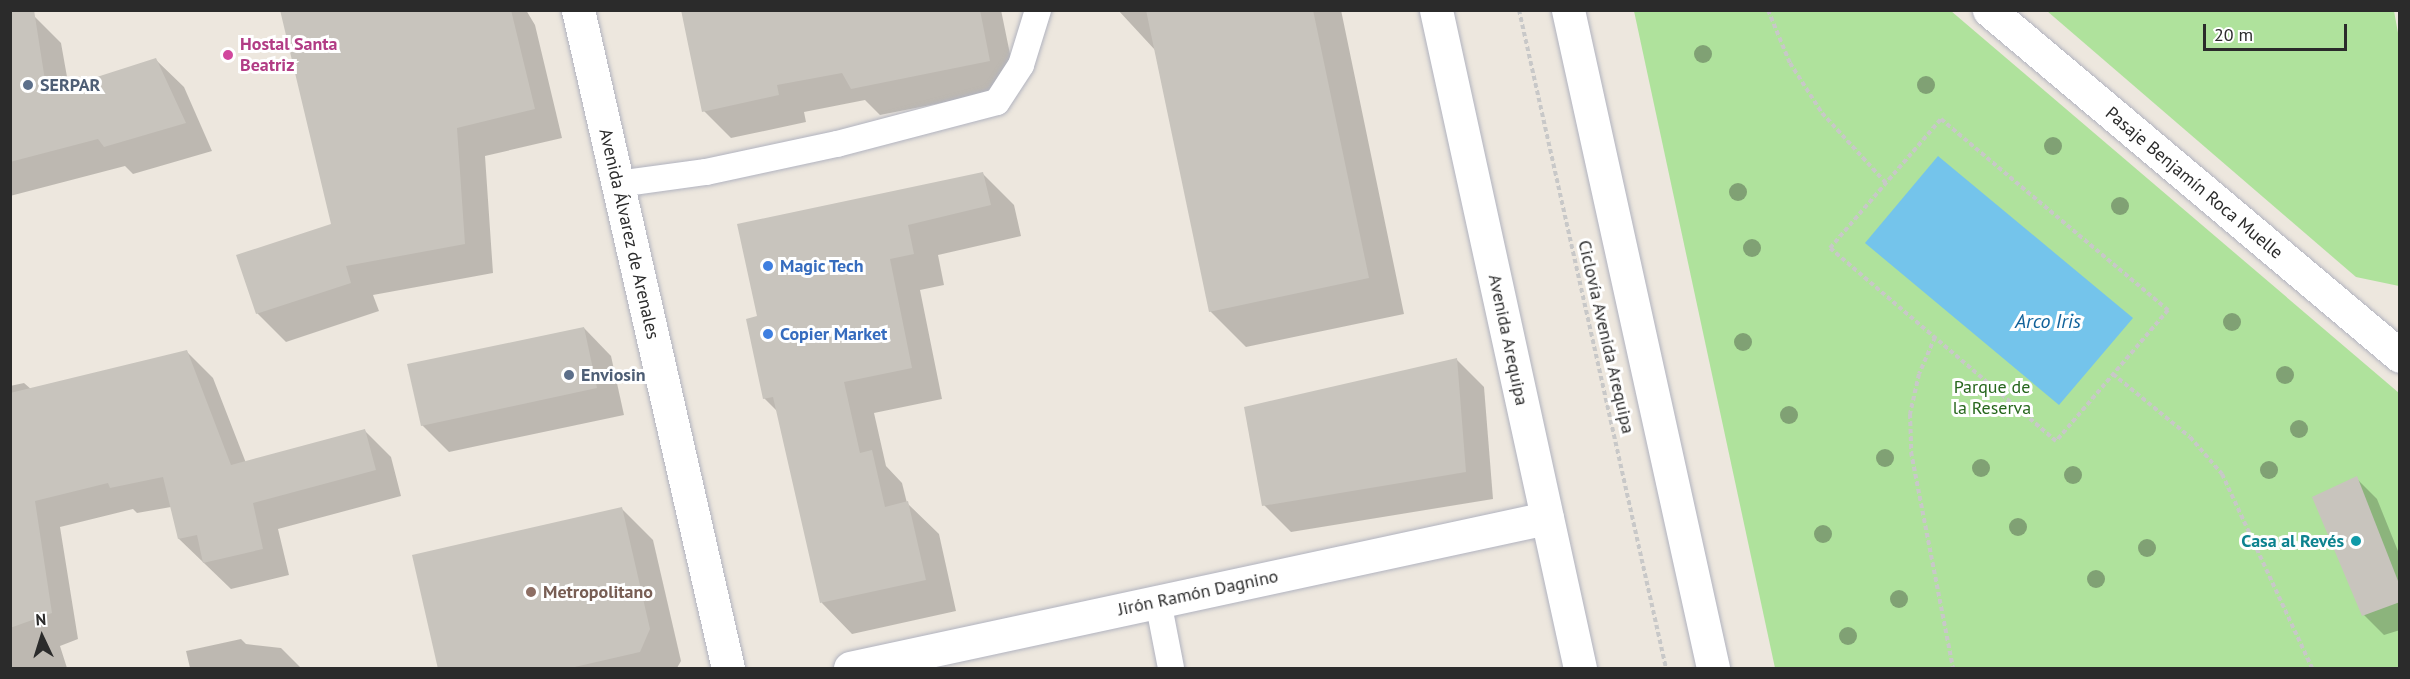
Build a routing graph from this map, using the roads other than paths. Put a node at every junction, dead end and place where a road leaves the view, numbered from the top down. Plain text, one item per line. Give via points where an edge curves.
1 (578, 10) edge
2 (1038, 10) edge
3 (1436, 10) edge
4 (1568, 10) edge
5 (1989, 10) edge
6 (618, 184) junction
7 (2400, 356) edge
8 (1547, 518) junction
9 (1158, 601) junction
10 (728, 669) edge
11 (850, 669) edge
12 (1171, 669) edge
13 (1580, 669) edge
14 (1713, 669) edge

1 - 6 main road, Avenida Álvarez de Arenales
2 - 6 lane via 1021,65 997,102 706,172
3 - 8 main road, Avenida Arequipa
4 - 14 main road
5 - 7 main road, Pasaje Benjamín Roca Muelle
6 - 10 main road, Avenida Álvarez de Arenales
8 - 9 main road, Jirón Ramón Dagnino
8 - 13 main road, Avenida Arequipa
9 - 11 main road, Jirón Ramón Dagnino
9 - 12 lane

